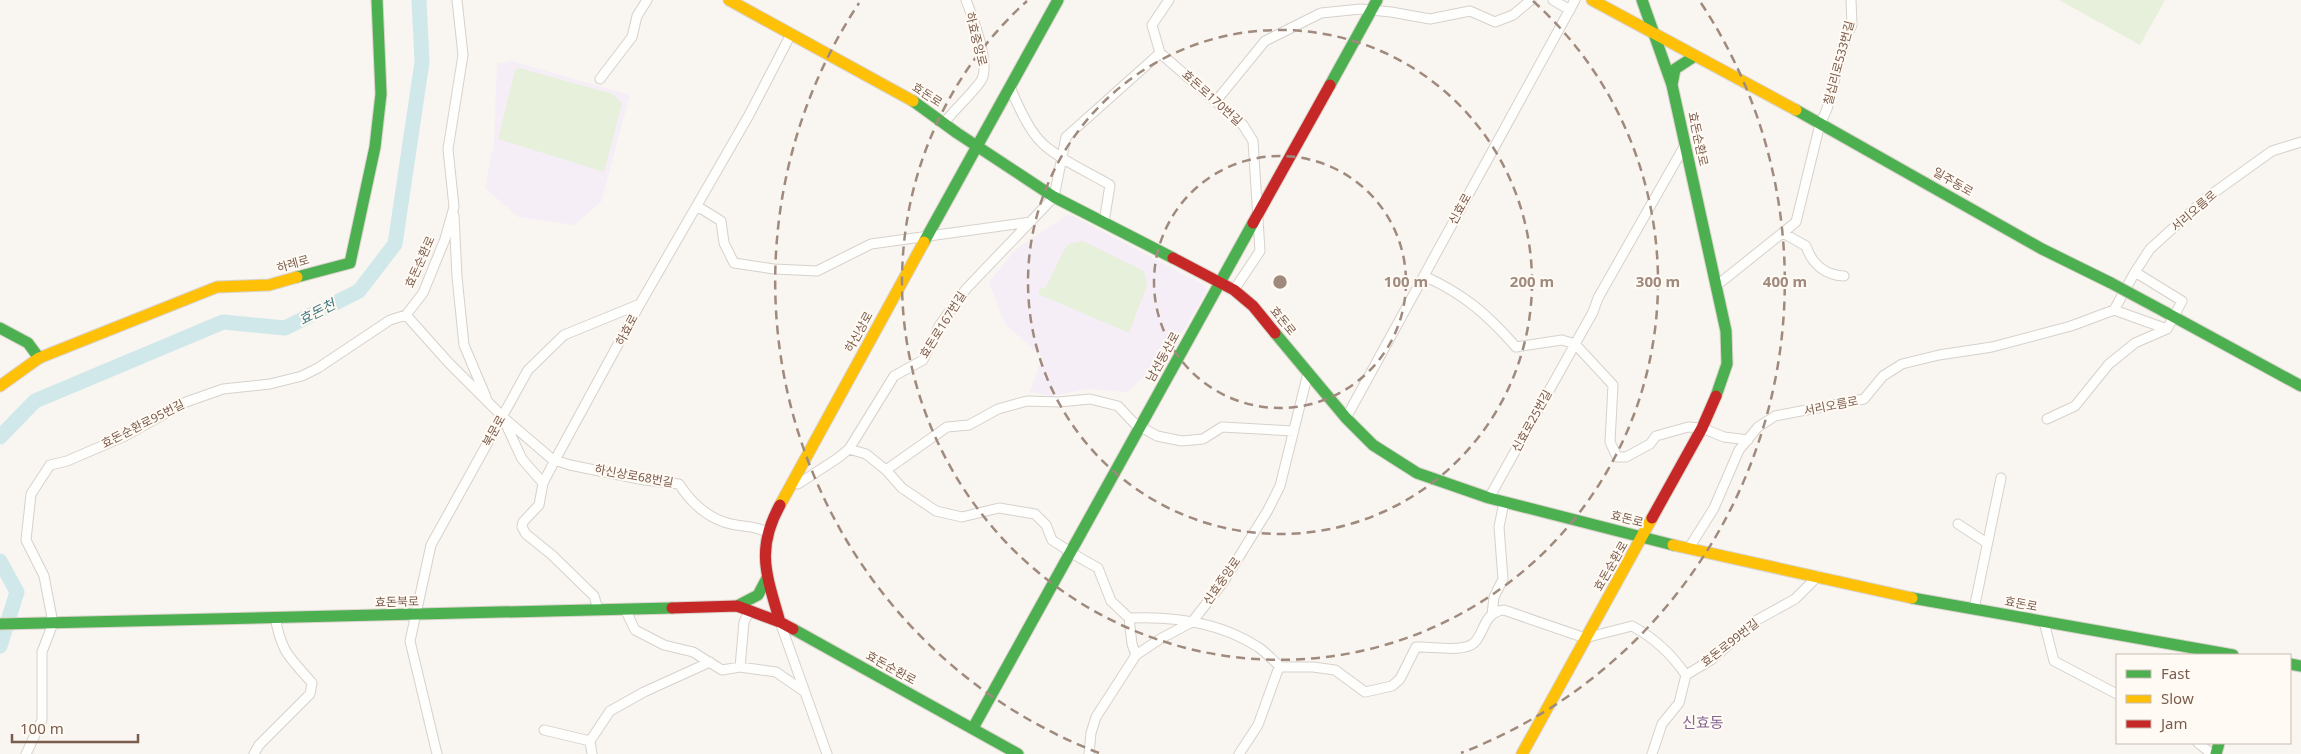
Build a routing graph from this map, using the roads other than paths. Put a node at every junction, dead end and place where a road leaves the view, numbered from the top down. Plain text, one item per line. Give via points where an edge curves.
1 (377, 0) edge
2 (457, 0) edge
3 (646, 0) edge
4 (730, 0) edge
5 (966, 0) edge
6 (1058, 0) edge
7 (1169, 0) edge
8 (1531, 0) edge
9 (1553, 0) edge
10 (1575, 0) edge
11 (1592, 0) edge
12 (1642, 0) edge
13 (1851, 0) edge
14 (1374, 5) edge
15 (1570, 10) junction
16 (791, 34) junction
17 (1656, 35) junction
18 (1160, 53) junction
19 (1695, 56) junction
20 (600, 79) dead end
21 (1672, 85) junction
22 (1010, 87) junction
23 (1216, 101) junction
24 (944, 123) junction
25 (1820, 124) junction
26 (2301, 142) edge
27 (1685, 145) junction
28 (978, 146) junction
29 (1062, 157) junction
30 (1054, 198) junction
31 (697, 206) junction
32 (454, 207) junction
33 (1259, 209) junction
34 (1031, 222) junction
35 (1104, 222) junction
36 (1783, 233) junction
37 (928, 236) junction
38 (2135, 272) junction
39 (1424, 276) junction
40 (1844, 276) dead end
41 (1220, 283) junction
42 (1716, 286) junction
43 (1234, 290) junction
44 (640, 304) junction
45 (2114, 310) junction
46 (2169, 314) junction
47 (406, 315) junction
48 (0, 328) edge
49 (2167, 329) junction
50 (1575, 344) junction
51 (39, 358) junction
52 (1308, 372) junction
53 (0, 386) edge
54 (2301, 386) edge
55 (488, 402) junction
56 (502, 416) junction
57 (1346, 418) junction
58 (2047, 419) dead end
59 (1140, 426) junction
60 (1702, 428) junction
61 (1294, 431) junction
62 (1748, 440) junction
63 (848, 448) junction
64 (555, 460) junction
65 (886, 470) junction
66 (2001, 478) dead end
67 (792, 481) junction
68 (543, 483) junction
69 (1489, 498) junction
70 (1504, 502) junction
71 (1958, 524) dead end
72 (766, 532) junction
73 (1642, 538) junction
74 (1987, 543) junction
75 (1689, 548) junction
76 (1069, 552) junction
77 (1818, 576) junction
78 (767, 578) junction
79 (737, 606) junction
80 (598, 609) junction
81 (625, 609) junction
82 (1974, 609) junction
83 (750, 610) junction
84 (1492, 615) junction
85 (416, 616) junction
86 (275, 617) junction
87 (1129, 618) junction
88 (780, 622) junction
89 (1192, 622) junction
90 (2044, 622) junction
91 (48, 623) junction
92 (0, 624) edge
93 (1585, 638) junction
94 (2227, 654) edge
95 (1136, 655) junction
96 (710, 662) junction
97 (740, 667) junction
98 (1280, 667) junction
99 (1686, 675) junction
100 (805, 692) junction
101 (2116, 693) edge
102 (973, 728) junction
103 (544, 730) dead end
104 (590, 741) junction
105 (2199, 744) edge
106 (26, 754) edge
107 (254, 754) edge
108 (437, 754) edge
109 (592, 754) edge
110 (827, 754) edge
111 (1018, 754) edge
112 (1089, 754) edge
113 (1239, 754) edge
114 (1522, 754) edge
115 (1652, 754) edge
116 (2212, 754) edge

1 - 51 street, 하례로 via 381,94 375,148 350,263 269,285 217,287
2 - 32 street, 효돈순환로 via 463,56 448,150
3 - 20 street via 637,16 632,37
4 - 16 street, 효돈로
5 - 24 street, 하효중앙로 via 984,70 981,80
6 - 22 street, 하신상로
7 - 18 street via 1152,25
8 - 14 street via 1513,15 1495,22 1470,11 1430,20
9 - 15 street
10 - 15 street, 신효로
11 - 17 street, 일주동로
12 - 17 street, 효돈순환로
13 - 25 street, 칠십리로533번길 via 1852,25
14 - 23 street via 1321,13 1264,41
14 - 33 street, 남선동산로
15 - 39 street, 신효로
16 - 24 street, 효돈로 via 917,103
16 - 31 street, 하효로
17 - 19 street, 일주동로
17 - 21 street, 효돈순환로
18 - 23 street, 효돈로170번길
18 - 29 street via 1066,137
19 - 21 street via 1675,70
19 - 25 street, 일주동로
21 - 27 street, 효돈순환로
22 - 28 street, 하신상로
22 - 29 street via 1042,143
23 - 33 street, 효돈로170번길 via 1243,125 1254,141
24 - 28 street, 효돈로
25 - 36 street via 1796,222
25 - 46 street, 일주동로, bridge via 2042,248
26 - 38 street, 서리오름로 via 2272,151 2205,200 2150,249
27 - 42 street, 효돈순환로
27 - 50 street, 신효로25번길
28 - 30 street, 효돈로
28 - 37 street, 하신상로
29 - 30 street
29 - 35 street via 1110,185
30 - 34 street, 효돈로167번길
30 - 35 street, 효돈로
31 - 37 street via 721,221 724,243 734,263 774,269 817,271 871,244
31 - 44 street, 하효로
32 - 47 street, 효돈순환로 via 423,293
32 - 55 street via 464,345
33 - 41 street, 남선동산로
33 - 43 street, 효돈로170번길 via 1260,251
34 - 37 street
34 - 63 street, 효돈로167번길 via 966,289 939,326 923,360 894,376
35 - 41 street, 효돈로
36 - 40 street via 1806,246 1810,259 1830,276
36 - 42 street
37 - 67 street, 하신상로
38 - 45 street, 서리오름로
38 - 46 street via 2182,301
39 - 50 street via 1452,289 1475,306 1516,348 1562,340
39 - 57 street, 신효로
41 - 43 street, 효돈로
41 - 59 street, 남선동산로
42 - 60 street, 효돈순환로 via 1726,331 1726,364 1718,393
43 - 52 street, 효돈로 via 1253,306
44 - 56 street, 북문로 via 564,335 528,370
44 - 64 street, 하효로
45 - 49 street
45 - 62 street, 서리오름로 via 2070,326 1992,347 1902,364 1883,376 1864,399 1775,416 1758,427
46 - 49 street
46 - 54 street, 일주동로
47 - 55 street
47 - 91 street, 효돈순환로95번길 via 390,320 302,376 270,384 223,389 186,402 125,436 50,465 32,494 26,540 44,576
48 - 51 street via 28,343
49 - 58 street via 2135,343 2109,364 2075,406
50 - 60 street via 1613,385 1610,442 1617,457 1626,457 1650,444 1656,436 1688,427
50 - 69 street, 신효로25번길
51 - 53 street, 하례로
52 - 57 street, 효돈로
52 - 61 street, 신효중앙로
55 - 56 street
56 - 64 street, 하신상로68번길
56 - 68 street via 522,459
56 - 85 street, 북문로 via 431,545
57 - 69 street, 효돈로 via 1373,445 1417,473
59 - 61 street via 1157,436 1182,441 1202,439 1222,427
59 - 65 street via 1118,406 1090,399 1026,401 998,409 969,425 947,427
59 - 76 street, 남선동산로
60 - 62 street via 1724,437
60 - 73 street, 효돈순환로
61 - 89 street, 신효중앙로 via 1280,486 1268,510 1224,581
62 - 75 street, 서리오름로 via 1739,450 1714,508
63 - 65 street via 866,454
63 - 67 street, 효돈로167번길 via 798,484
64 - 68 street, 하효로
64 - 72 street, 하신상로68번길 via 644,480 679,484 688,497 712,516 736,525 758,527
65 - 76 street via 902,488 936,510 962,517 999,508 1035,514 1046,525 1052,540
66 - 74 street
67 - 72 street, 하신상로
68 - 80 street, 하효로 via 539,505 522,527 594,596
69 - 70 street, 효돈로
70 - 73 street, 효돈로
70 - 84 street via 1499,527 1502,579 1494,598
71 - 74 street
72 - 78 street, 하신상로
73 - 75 street, 효돈로
73 - 93 street, 효돈순환로
74 - 82 street
75 - 77 street, 효돈로
76 - 87 street via 1098,568 1111,601
76 - 102 street, 남선동산로
77 - 82 street, 효돈로
77 - 99 street, 효돈로99번길 via 1795,599 1757,620 1711,660
78 - 79 street via 758,595
78 - 88 street, 하신상로
79 - 81 street, 효돈북로
79 - 83 street, 효돈북로
80 - 81 street, 효돈북로
80 - 85 street, 효돈북로
81 - 96 street via 635,630 664,645 693,652
82 - 90 street, 효돈로
83 - 88 street, 효돈순환로
83 - 97 street via 744,622
84 - 93 street via 1504,610
84 - 98 street via 1474,642 1460,649 1416,646 1400,679 1392,686 1365,692 1334,670 1312,666
85 - 86 street, 효돈북로
85 - 108 street, 북문로 via 410,641
86 - 91 street, 효돈북로
86 - 107 street via 279,641 289,659 312,683 310,694
87 - 89 street
87 - 95 street
88 - 100 street, 하신상로
88 - 102 street, 효돈순환로
89 - 95 street, 신효중앙로
89 - 98 street via 1227,631 1258,647
90 - 94 street, 효돈로
90 - 101 street via 2054,661
91 - 92 street, 효돈북로
91 - 106 street via 42,652 42,720
93 - 99 street via 1632,626 1646,633 1666,651
93 - 114 street, 효돈순환로
95 - 112 street, 신효중앙로 via 1096,717
96 - 97 street via 722,670
96 - 104 street via 610,711
97 - 100 street via 776,672
98 - 113 street via 1258,725
99 - 115 street via 1679,703 1662,724
100 - 110 street, 하신상로
102 - 111 street, 효돈순환로
103 - 104 street
104 - 109 street
105 - 116 street

